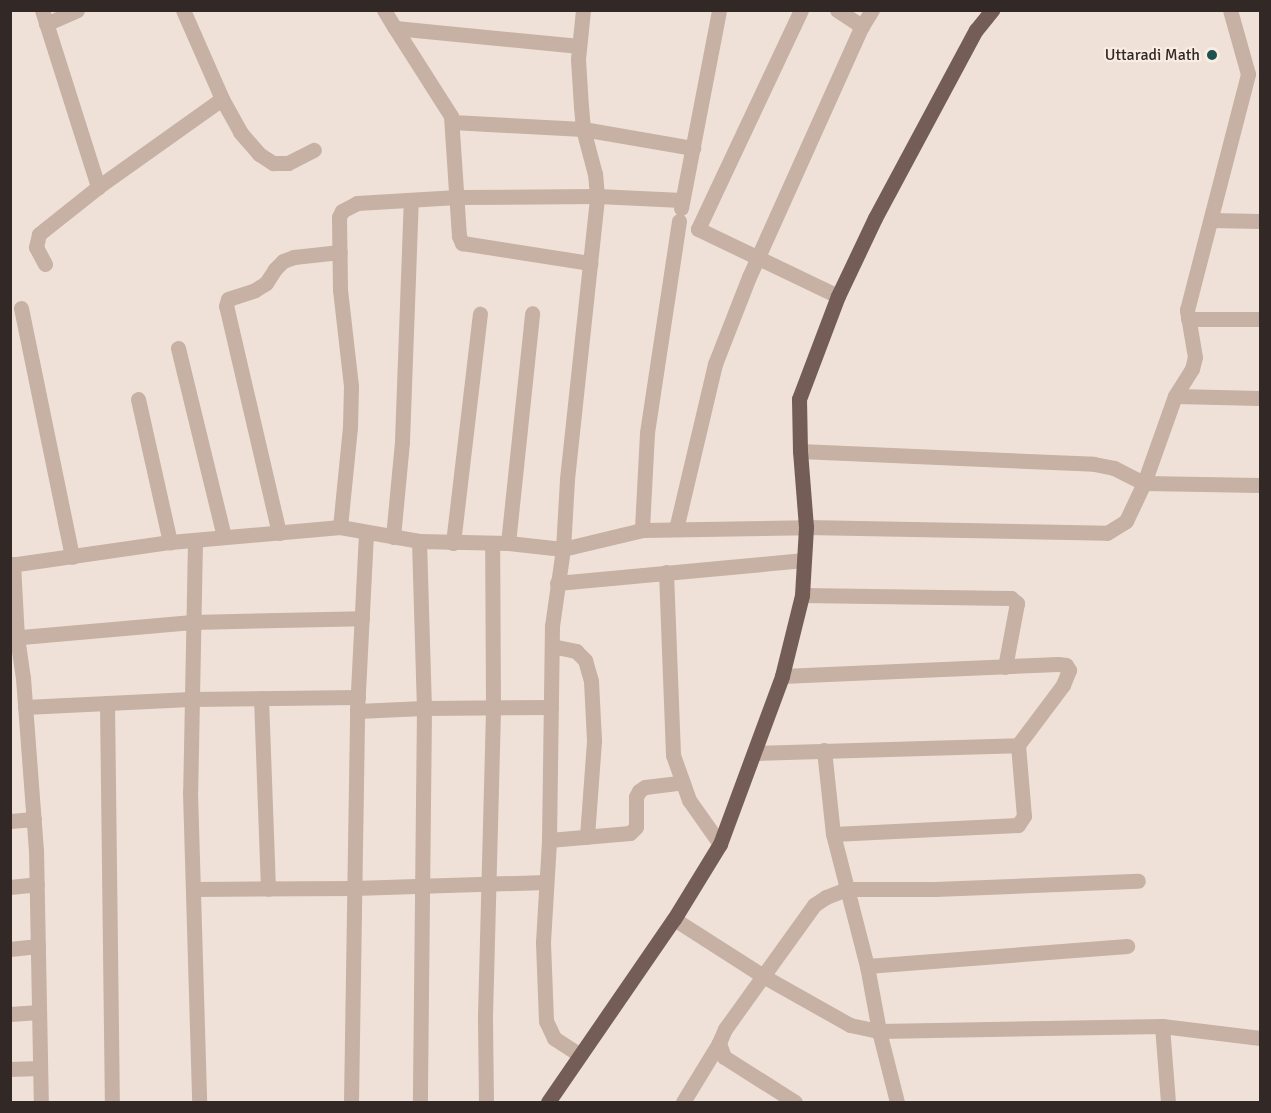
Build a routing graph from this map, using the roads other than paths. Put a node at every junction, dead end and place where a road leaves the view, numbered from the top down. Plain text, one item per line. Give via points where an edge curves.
1 (77, 10) edge
2 (183, 10) edge
3 (384, 10) edge
4 (583, 10) edge
5 (719, 10) edge
6 (801, 10) edge
7 (837, 10) edge
8 (872, 10) edge
9 (992, 10) edge
10 (1230, 10) edge
11 (44, 17) edge
12 (862, 26) junction
13 (394, 28) junction
14 (579, 46) junction
15 (1254, 74) edge
16 (222, 99) junction
17 (452, 122) junction
18 (583, 129) junction
19 (693, 148) junction
20 (314, 150) dead end
21 (98, 187) junction
22 (597, 196) junction
23 (457, 197) junction
24 (411, 200) junction
25 (682, 200) junction
26 (1211, 220) junction
27 (679, 221) junction
28 (1260, 221) edge
29 (698, 229) junction
30 (340, 252) junction
31 (758, 257) junction
32 (590, 263) junction
33 (45, 264) dead end
34 (838, 296) junction
35 (21, 308) dead end
36 (532, 313) dead end
37 (480, 314) dead end
38 (1188, 318) junction
39 (1260, 319) edge
40 (178, 348) dead end
41 (1175, 396) junction
42 (1260, 398) edge
43 (138, 399) dead end
44 (800, 451) junction
45 (1144, 483) junction
46 (1260, 485) edge
47 (340, 527) junction
48 (806, 527) junction
49 (676, 529) junction
50 (642, 530) junction
51 (366, 532) junction
52 (279, 533) junction
53 (224, 536) junction
54 (393, 537) junction
55 (195, 541) junction
56 (419, 541) junction
57 (170, 542) junction
58 (453, 543) junction
59 (492, 543) junction
60 (508, 543) junction
61 (563, 549) junction
62 (72, 557) junction
63 (804, 560) junction
64 (12, 565) edge
65 (666, 572) junction
66 (557, 583) junction
67 (802, 595) junction
68 (362, 618) junction
69 (192, 622) junction
70 (14, 638) edge
71 (552, 646) junction
72 (1005, 667) junction
73 (782, 676) junction
74 (261, 698) junction
75 (190, 699) junction
76 (107, 703) junction
77 (358, 704) junction
78 (25, 707) junction
79 (493, 707) junction
80 (551, 707) junction
81 (424, 708) junction
82 (1018, 745) junction
83 (824, 750) junction
84 (755, 753) junction
85 (683, 782) junction
86 (33, 819) junction
87 (10, 821) edge
88 (833, 834) junction
89 (587, 837) junction
90 (549, 840) junction
91 (720, 844) junction
92 (1138, 881) dead end
93 (488, 882) junction
94 (546, 882) junction
95 (37, 884) junction
96 (424, 884) junction
97 (10, 887) edge
98 (354, 888) junction
99 (193, 889) junction
100 (268, 889) junction
101 (847, 889) junction
102 (674, 918) junction
103 (38, 946) junction
104 (1127, 946) dead end
105 (10, 949) edge
106 (867, 966) junction
107 (763, 976) junction
108 (39, 1012) junction
109 (10, 1014) edge
110 (1162, 1026) junction
111 (879, 1031) junction
112 (1260, 1038) edge
113 (719, 1043) junction
114 (580, 1055) junction
115 (10, 1068) edge
116 (40, 1068) junction
117 (775, 1097) edge
118 (41, 1102) edge
119 (112, 1102) edge
120 (199, 1102) edge
121 (351, 1102) edge
122 (420, 1102) edge
123 (486, 1102) edge
124 (548, 1102) edge
125 (683, 1102) edge
126 (795, 1102) edge
127 (897, 1102) edge
128 (1168, 1102) edge

1 - 11 street
2 - 16 street
3 - 13 street
4 - 14 street
5 - 19 street
6 - 29 street
7 - 12 street
8 - 12 street
9 - 34 main road via 976,30 875,218
10 - 15 street
11 - 21 street
12 - 31 street
13 - 14 street
13 - 17 street
14 - 18 street
15 - 26 street
16 - 20 street via 240,132 273,164 288,163
16 - 21 street
17 - 18 street
17 - 23 street
18 - 19 street
18 - 22 street via 596,174
19 - 25 street
21 - 33 street via 39,234 36,247
22 - 23 street
22 - 25 street
22 - 32 street
23 - 24 street
23 - 32 street via 462,243
24 - 30 street via 348,206 339,217
24 - 54 street via 402,441
25 - 27 street
26 - 28 street
26 - 38 street
27 - 29 street
27 - 50 street via 647,432
29 - 31 street
30 - 47 street via 340,289 351,386
30 - 52 street via 283,261 267,283 228,299 226,306
31 - 34 street
31 - 49 street via 715,364
32 - 61 street
34 - 44 main road via 799,399
35 - 62 street
36 - 60 street
37 - 58 street
38 - 39 street
38 - 41 street via 1195,357
40 - 53 street
41 - 42 street
41 - 45 street
43 - 57 street
44 - 45 street via 1094,464 1114,468
44 - 48 main road
45 - 46 street
45 - 48 street via 1126,521 1102,534
47 - 51 street
47 - 52 street
48 - 49 street
48 - 63 main road
49 - 50 street
50 - 61 street
51 - 54 street
51 - 68 street
52 - 53 street
53 - 55 street
54 - 56 street
55 - 57 street
55 - 69 street
56 - 58 street
56 - 81 street
57 - 62 street
58 - 59 street
59 - 60 street
59 - 79 street
60 - 61 street
61 - 66 street
62 - 64 street
63 - 65 street
63 - 67 main road
64 - 70 street
65 - 66 street
65 - 85 street via 672,755
66 - 71 street
67 - 72 street via 1011,598 1017,603
67 - 73 main road
68 - 69 street
68 - 77 street
69 - 70 street
69 - 75 street
70 - 78 street
71 - 80 street
71 - 89 street via 576,651 585,660 591,681 594,741
72 - 73 street
72 - 82 street via 1058,664 1069,670 1063,685
73 - 84 main road
74 - 75 street
74 - 77 street
74 - 100 street
75 - 76 street
75 - 99 street
76 - 78 street
76 - 119 street
77 - 81 street
77 - 98 street
78 - 86 street
79 - 80 street
79 - 81 street
79 - 93 street
80 - 90 street
81 - 96 street
82 - 83 street
82 - 88 street via 1024,816 1018,825
83 - 84 street
83 - 88 street
84 - 91 main road
85 - 89 street via 639,790 636,828 630,833
85 - 91 street via 690,800
86 - 87 street
86 - 95 street
88 - 101 street
89 - 90 street
90 - 94 street
91 - 102 main road
92 - 101 street
93 - 94 street
93 - 96 street
93 - 123 street
94 - 114 street via 546,1021 554,1038
95 - 97 street
95 - 103 street
96 - 98 street
96 - 122 street
98 - 100 street
98 - 121 street
99 - 100 street
99 - 120 street
101 - 106 street
101 - 107 street via 814,905
102 - 107 street
102 - 114 main road
103 - 105 street
103 - 108 street
104 - 106 street
106 - 111 street
107 - 111 street via 850,1026
107 - 113 street
108 - 109 street
108 - 116 street
110 - 111 street
110 - 112 street
110 - 128 street
111 - 127 street
113 - 117 street via 724,1057
113 - 125 street
114 - 124 main road
115 - 116 street
116 - 118 street
117 - 126 street

